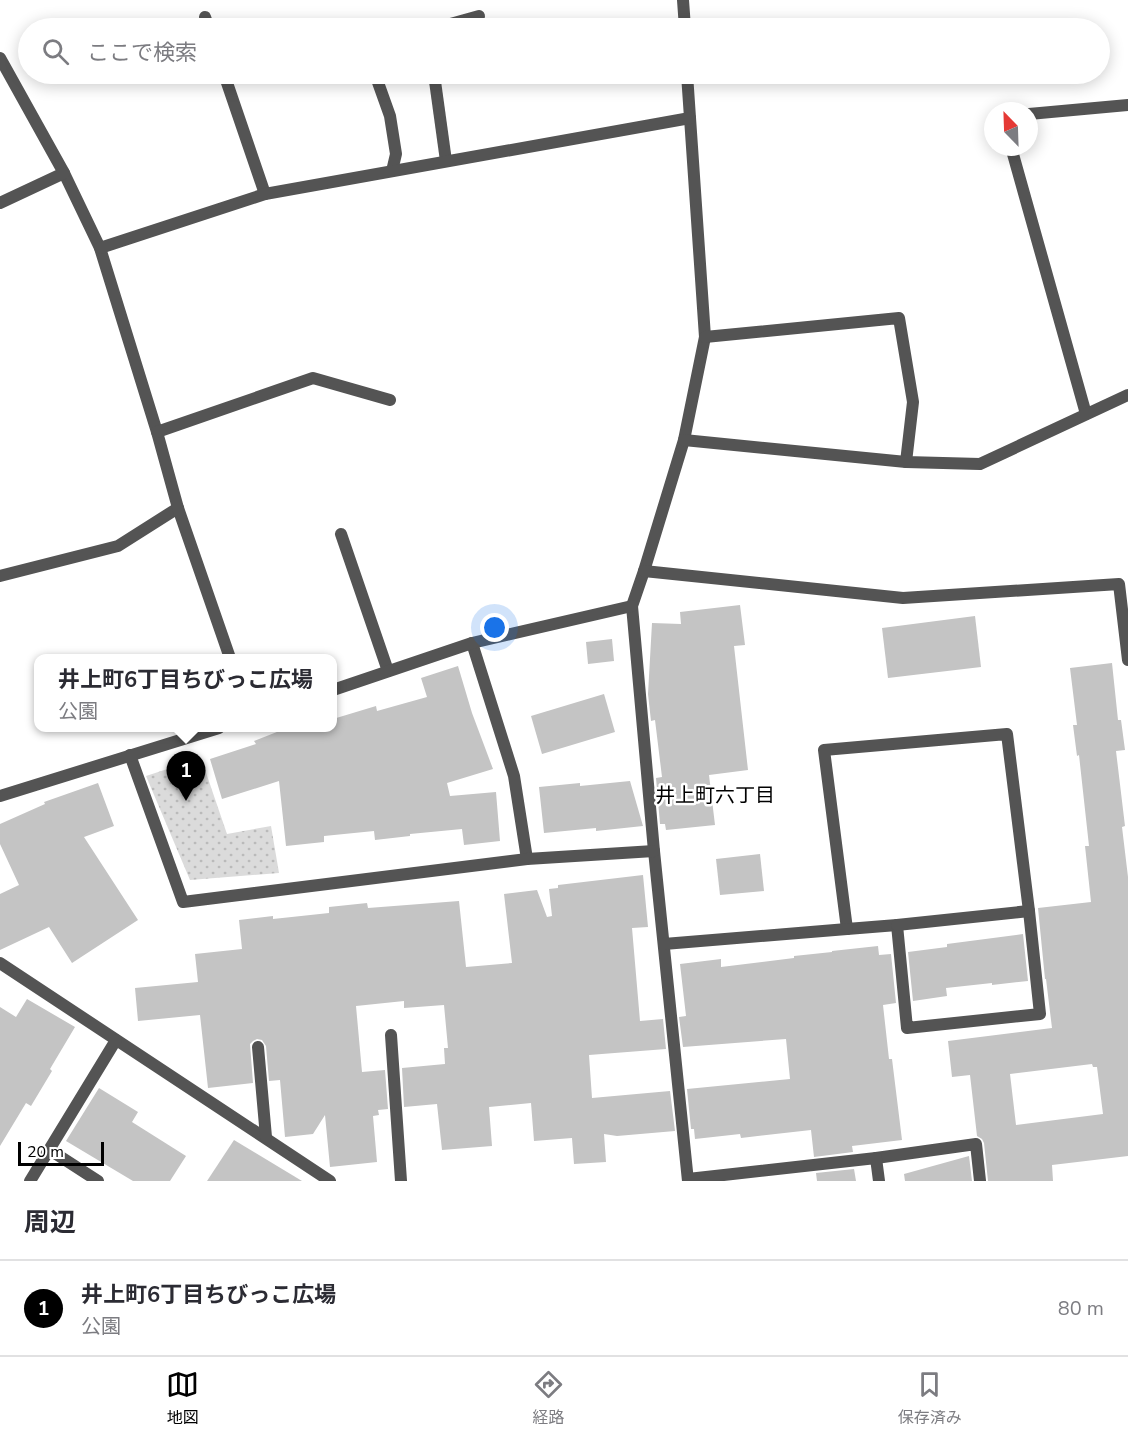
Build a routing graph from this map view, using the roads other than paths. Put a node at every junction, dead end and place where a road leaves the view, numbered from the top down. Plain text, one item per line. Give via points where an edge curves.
1 (683, 0) edge
2 (479, 16) dead end
3 (472, 18) edge
4 (684, 18) edge
5 (0, 58) edge
6 (227, 84) edge
7 (379, 84) edge
8 (435, 84) edge
9 (688, 84) edge
10 (1128, 105) edge
11 (1038, 113) edge
12 (690, 118) junction
13 (1014, 156) edge
14 (446, 161) junction
15 (392, 171) junction
16 (64, 173) junction
17 (265, 194) junction
18 (0, 203) edge
19 (100, 248) junction
20 (705, 337) junction
21 (1128, 395) edge
22 (390, 400) dead end
23 (1086, 414) junction
24 (157, 432) junction
25 (684, 441) junction
26 (906, 462) junction
27 (178, 508) junction
28 (341, 534) dead end
29 (644, 571) junction
30 (0, 576) edge
31 (632, 606) junction
32 (472, 644) junction
33 (229, 654) edge
34 (1128, 660) edge
35 (388, 671) junction
36 (337, 689) edge
37 (205, 732) edge
38 (130, 754) junction
39 (0, 796) edge
40 (654, 851) junction
41 (527, 859) junction
42 (1029, 911) junction
43 (897, 925) junction
44 (847, 929) junction
45 (664, 944) junction
46 (0, 963) edge
47 (391, 1035) dead end
48 (116, 1040) junction
49 (258, 1047) dead end
50 (266, 1137) junction
51 (50, 1150) junction
52 (876, 1158) junction
53 (688, 1180) edge
54 (30, 1181) edge
55 (98, 1181) edge
56 (330, 1181) edge
57 (401, 1181) edge
58 (879, 1181) edge
59 (980, 1181) edge

1 - 4 street
2 - 3 street
5 - 16 street
6 - 17 street
7 - 15 street via 390,116 396,154
8 - 14 street
9 - 12 street
10 - 11 street
12 - 14 street
12 - 20 street
13 - 23 street
14 - 15 street
15 - 17 street
16 - 18 street
16 - 19 street
17 - 19 street
19 - 24 street
20 - 25 street
20 - 26 street via 899,318 913,402
21 - 23 street
22 - 24 street via 313,378
23 - 26 street via 980,464
24 - 27 street
25 - 26 street
25 - 29 street
27 - 30 street via 118,546
27 - 33 street
28 - 35 street
29 - 31 street
29 - 34 street via 903,598 1119,584
31 - 32 street
31 - 40 street
32 - 35 street
32 - 41 street via 514,776
35 - 36 street
37 - 38 street
38 - 39 street
38 - 41 street via 183,902
40 - 41 street
40 - 45 street
42 - 43 street
42 - 43 street via 1040,1014 1029,1016 907,1028
42 - 44 street via 1007,734 824,750
43 - 44 street
44 - 45 street
45 - 53 street
46 - 48 street
47 - 57 street
48 - 50 street
48 - 51 street
49 - 50 street
50 - 56 street
51 - 54 street
51 - 55 street
52 - 53 street
52 - 58 street
52 - 59 street via 976,1144

